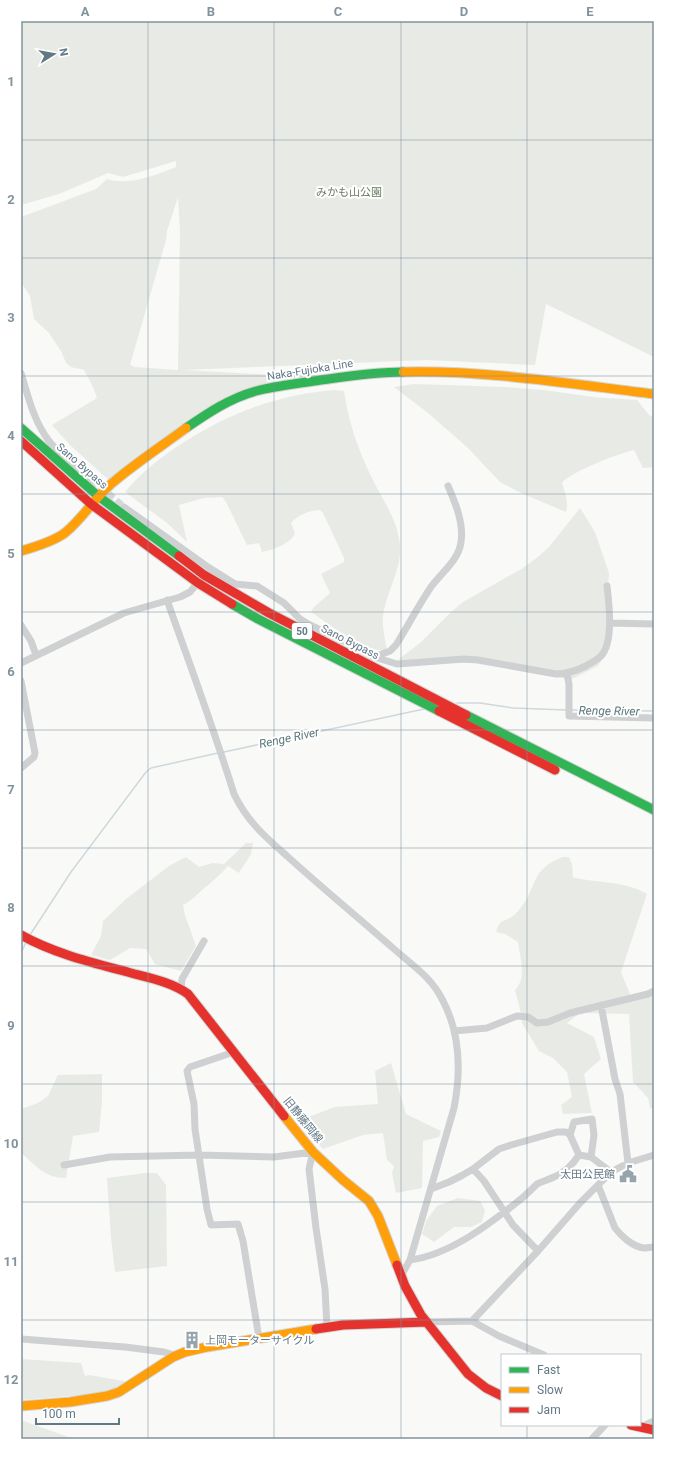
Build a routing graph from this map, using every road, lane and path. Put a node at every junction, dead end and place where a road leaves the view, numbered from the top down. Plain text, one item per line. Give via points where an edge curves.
1 (21, 373) edge
2 (654, 394) edge
3 (21, 428) edge
4 (21, 441) edge
5 (92, 480) tunnel mouth
6 (448, 486) dead end
7 (98, 496) junction
8 (91, 504) junction
9 (124, 507) tunnel mouth
10 (21, 551) edge
11 (206, 571) junction
12 (198, 583) junction
13 (607, 586) dead end
14 (167, 600) junction
15 (610, 623) junction
16 (654, 624) edge
17 (21, 625) edge
18 (36, 655) junction
19 (374, 657) junction
20 (21, 663) edge
21 (567, 674) junction
22 (21, 681) edge
23 (654, 718) edge
24 (21, 768) edge
25 (654, 810) edge
26 (654, 819) edge
27 (21, 935) edge
28 (204, 941) dead end
29 (181, 989) junction
30 (654, 991) edge
31 (601, 1005) junction
32 (454, 1031) junction
33 (234, 1052) junction
34 (570, 1135) junction
35 (313, 1152) junction
36 (200, 1155) junction
37 (579, 1155) junction
38 (654, 1155) edge
39 (591, 1157) junction
40 (628, 1163) junction
41 (64, 1165) dead end
42 (472, 1169) junction
43 (612, 1172) junction
44 (598, 1185) junction
45 (431, 1189) junction
46 (503, 1212) junction
47 (654, 1247) edge
48 (538, 1250) junction
49 (410, 1260) junction
50 (401, 1276) junction
51 (472, 1321) junction
52 (427, 1322) junction
53 (326, 1327) junction
54 (259, 1338) junction
55 (21, 1339) edge
56 (542, 1354) edge
57 (173, 1357) junction
58 (501, 1396) edge
59 (21, 1406) edge
60 (654, 1421) edge
61 (604, 1426) edge
62 (636, 1426) edge
63 (641, 1427) junction
64 (654, 1430) edge
65 (592, 1439) edge

1 - 5 street via 34,414 49,441
2 - 7 main road, Naka-Fujioka Line via 483,373 437,371 387,372 279,386 256,391 207,413
3 - 7 main road, Sano Bypass / 50
4 - 8 main road, Sano Bypass / 50
6 - 19 street via 458,511 462,531 461,545 455,558 430,588 396,645 390,651
7 - 8 main road, Naka-Fujioka Line
7 - 11 main road, Sano Bypass / 50
8 - 10 main road, Naka-Fujioka Line via 64,533
8 - 12 main road, Sano Bypass / 50
9 - 11 street
11 - 12 street
11 - 19 street via 235,584 257,586 284,603 300,619
11 - 25 main road, Sano Bypass / 50 via 269,613 312,636
12 - 14 street via 190,592
12 - 26 main road, Sano Bypass / 50 via 258,619
13 - 15 street
14 - 18 street via 124,613
14 - 32 street via 241,808 251,822 313,880 420,970 442,998
15 - 16 street
15 - 21 street via 602,655 592,663
17 - 18 street
18 - 20 street
19 - 21 street via 397,664 478,660
21 - 23 street via 569,716
22 - 24 street via 35,753
27 - 29 main road, 旧静藤岡線 via 72,957
28 - 29 street via 182,979
29 - 33 main road, 旧静藤岡線 via 188,994
30 - 31 street
31 - 32 street via 548,1022 538,1023 528,1017 517,1016 487,1028
31 - 40 street via 620,1094
32 - 45 street via 458,1089
33 - 35 main road, 旧静藤岡線
33 - 36 street via 190,1067 187,1071
34 - 37 street
34 - 39 street via 574,1122 592,1119 594,1135
34 - 42 street via 566,1132 557,1132 511,1145 491,1154
35 - 36 street via 274,1157
35 - 50 main road, 旧静藤岡線 via 374,1208
35 - 53 street via 309,1169 325,1289
36 - 41 street via 110,1158
36 - 54 street via 211,1225 238,1224 243,1240
37 - 39 street
37 - 46 street via 564,1171 542,1181
38 - 40 street
39 - 43 street
40 - 43 street
42 - 45 street
42 - 46 street via 484,1181
43 - 44 street
44 - 47 street via 619,1233 644,1248
44 - 48 street
45 - 49 street
46 - 48 street
46 - 49 street via 442,1251
48 - 51 street
49 - 50 street
50 - 52 main road, 旧静藤岡線
51 - 52 street
51 - 56 street
52 - 53 main road
52 - 58 main road, 旧静藤岡線 via 468,1374
53 - 54 main road
54 - 57 main road via 207,1347
55 - 57 street via 125,1347 164,1352
57 - 59 main road via 119,1392 110,1395 90,1400
60 - 63 street
61 - 65 street
62 - 63 main road
63 - 64 main road

